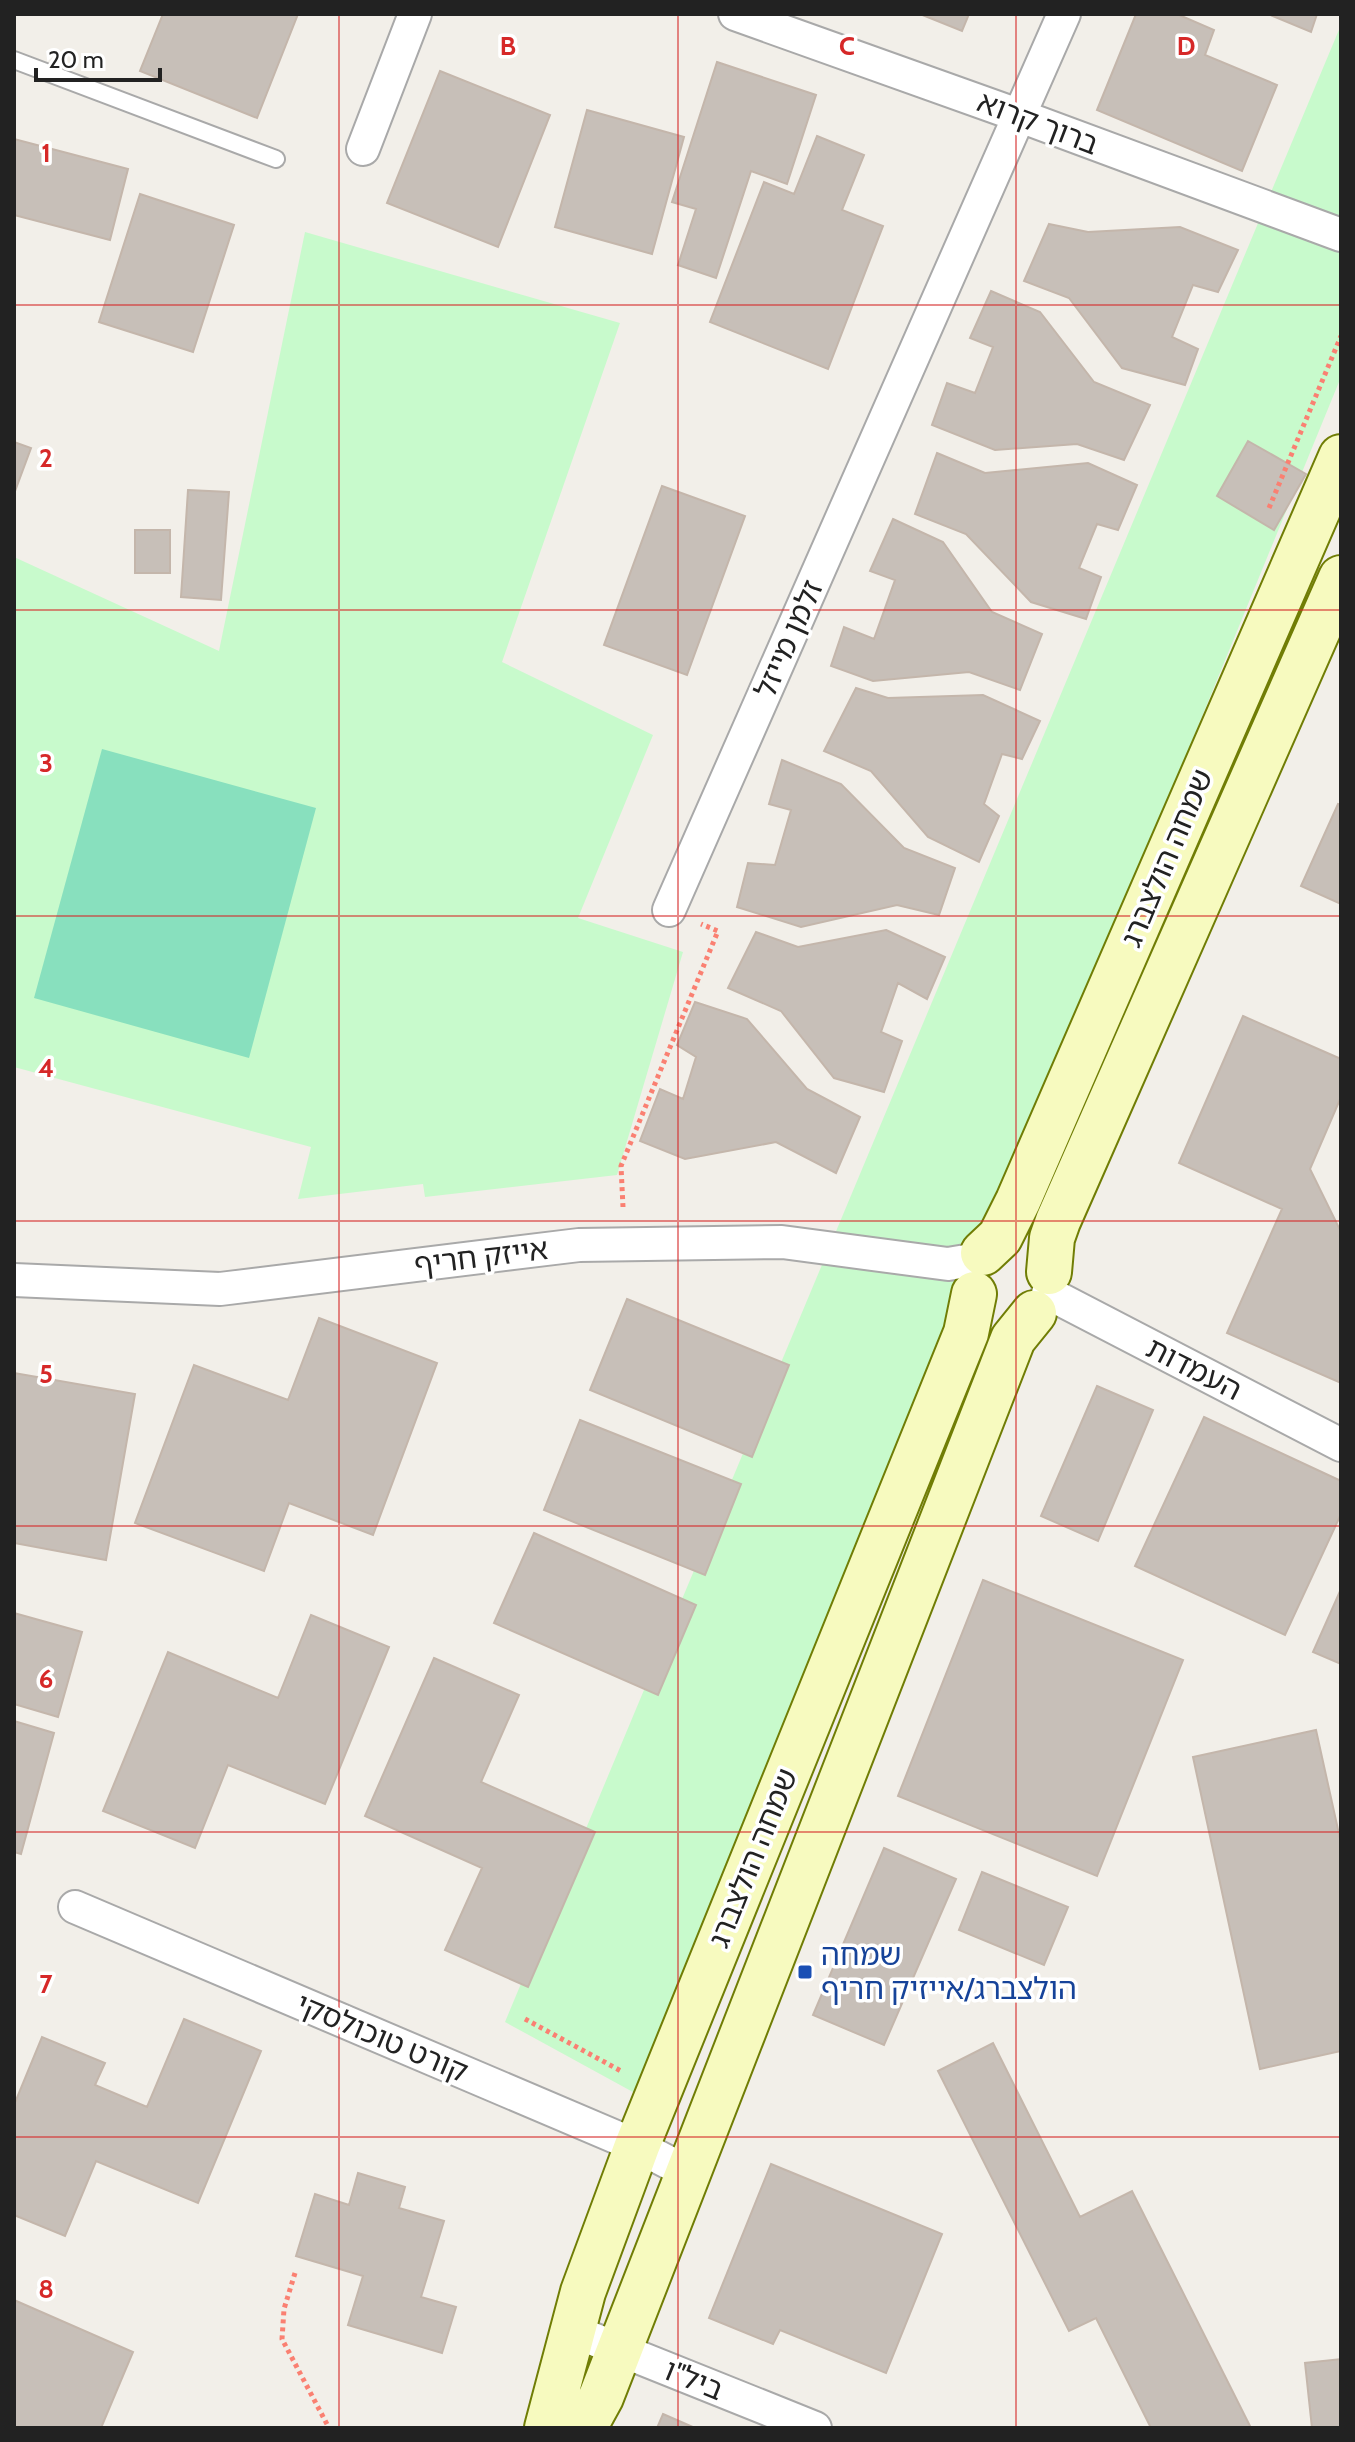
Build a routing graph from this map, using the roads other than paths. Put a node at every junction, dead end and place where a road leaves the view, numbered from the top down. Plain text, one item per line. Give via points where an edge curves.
1 (415, 14) edge
2 (735, 14) edge
3 (1064, 14) edge
4 (14, 60) edge
5 (1020, 117) junction
6 (363, 149) dead end
7 (276, 159) dead end
8 (1341, 235) edge
9 (1341, 457) edge
10 (1341, 578) edge
11 (669, 910) road end
12 (971, 1270) junction
13 (14, 1280) edge
14 (1044, 1293) junction
15 (1341, 1445) edge
16 (75, 1907) dead end
17 (637, 2146) junction
18 (687, 2172) junction
19 (573, 2331) junction
20 (619, 2350) junction
21 (547, 2428) edge
22 (584, 2428) edge
23 (815, 2428) edge

1 - 6 street
2 - 5 street, ברוך קרוא
3 - 5 street, זלמן מייזל
4 - 7 lane
5 - 8 street, ברוך קרוא
5 - 11 street, זלמן מייזל
9 - 12 street, שמחה הולצברג via 1018,1201 1000,1237
10 - 14 street, שמחה הולצברג via 1058,1221
12 - 13 street, אייזק חריף via 782,1242 579,1245 220,1289
12 - 14 street via 988,1313 999,1319 1011,1321
12 - 14 street via 993,1246 1027,1246 1037,1252
12 - 17 street, שמחה הולצברג via 966,1333
14 - 15 street, העמדות
14 - 18 street, שמחה הולצברג via 1013,1339
16 - 17 street, קורט טוכולסקי
17 - 18 street, קורט טוכולסקי
17 - 19 street, שמחה הולצברג
18 - 20 street, שמחה הולצברג
19 - 20 street, ביל"ו
19 - 21 street, שמחה הולצברג
20 - 22 street, שמחה הולצברג
20 - 23 street, ביל"ו

